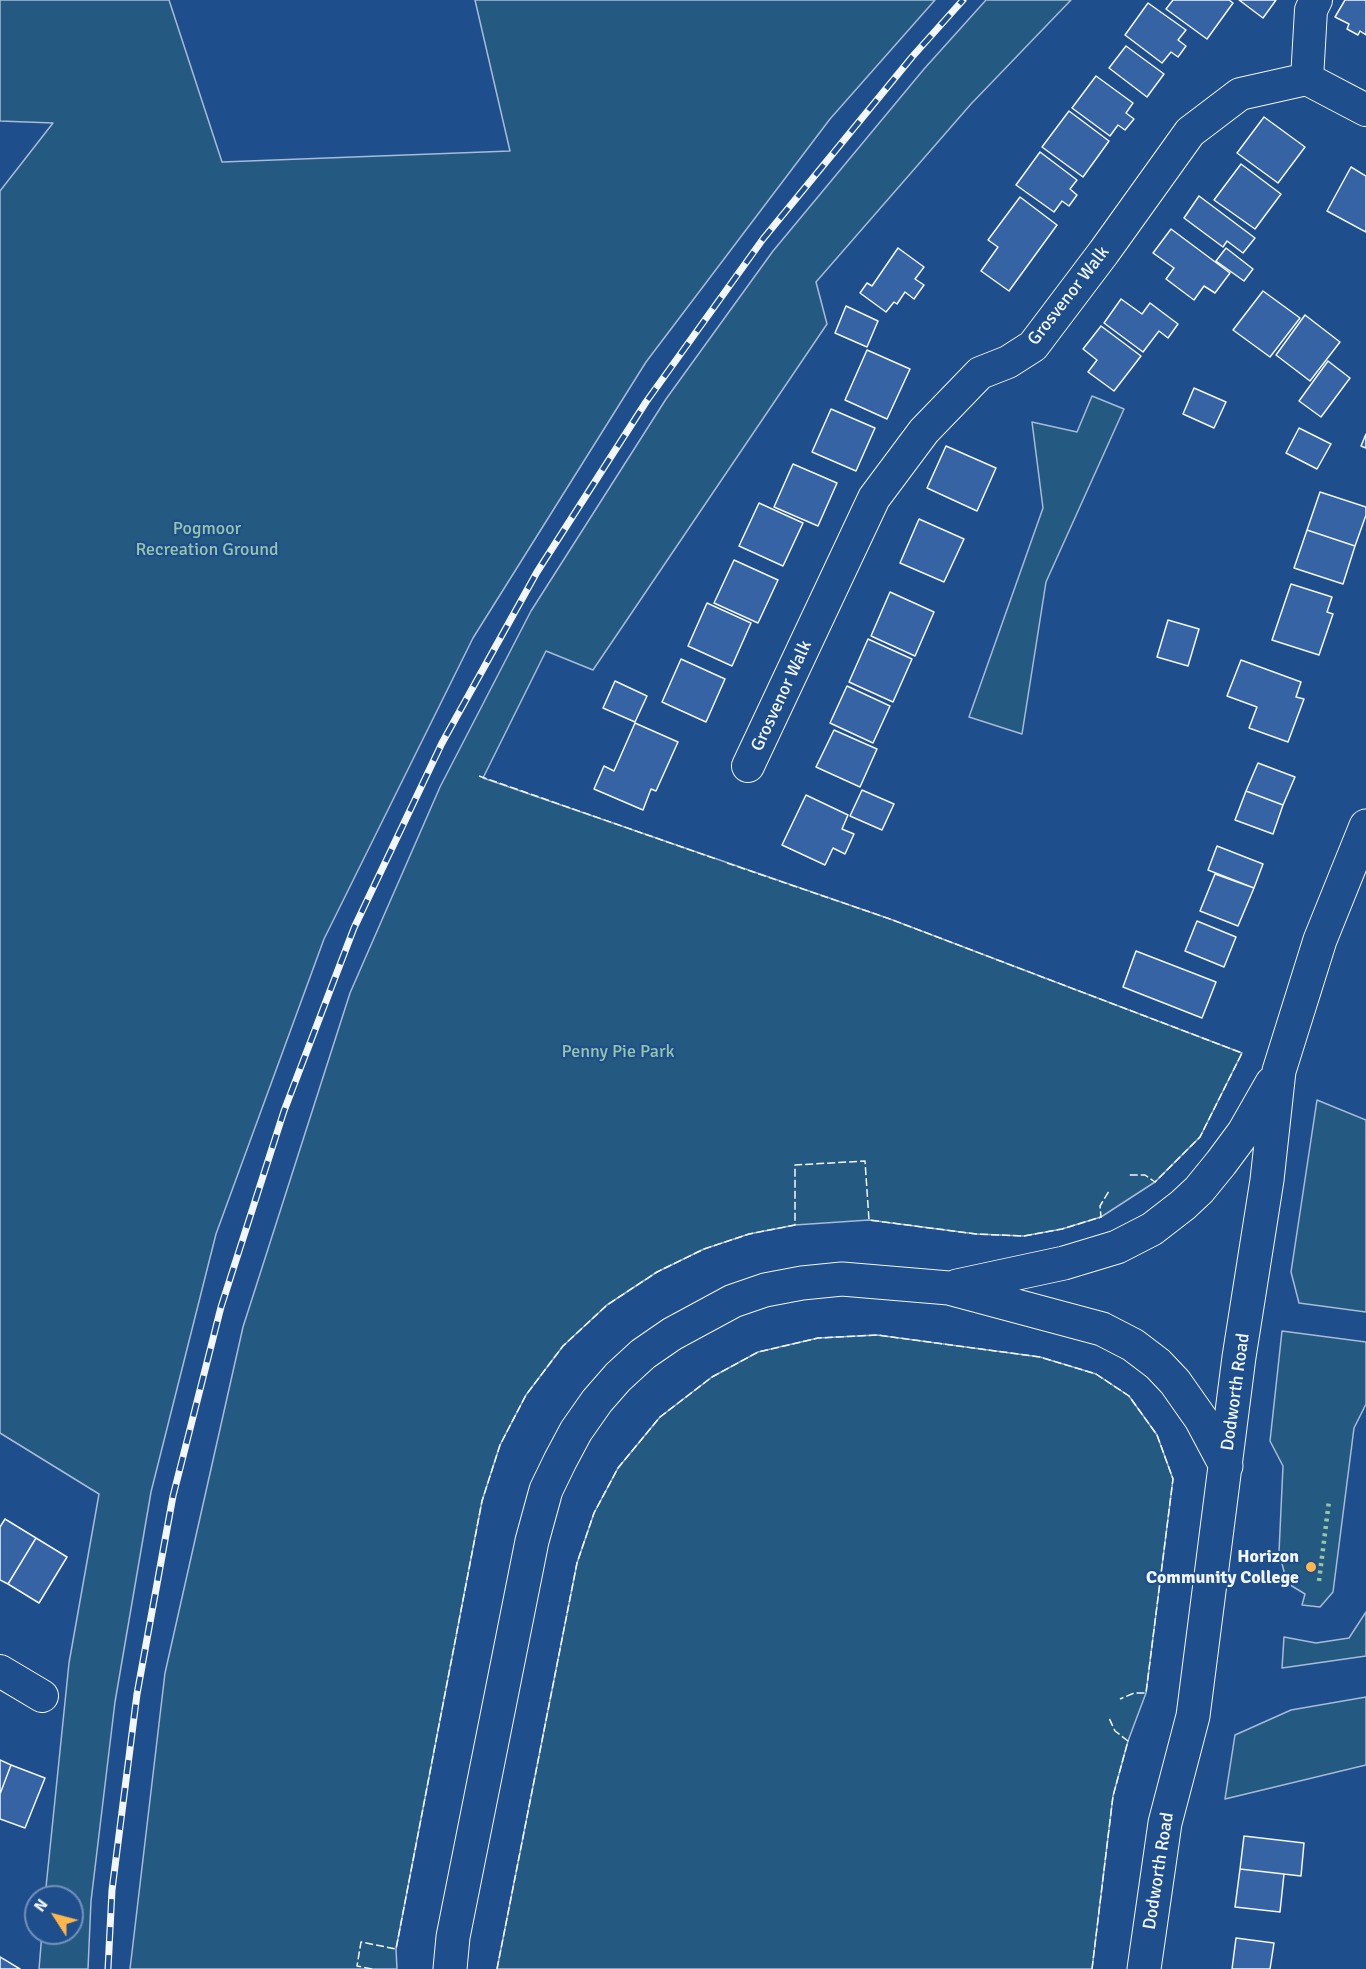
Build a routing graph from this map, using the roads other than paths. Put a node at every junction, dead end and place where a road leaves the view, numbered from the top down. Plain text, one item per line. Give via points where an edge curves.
1 (1316, 0) edge
2 (1307, 79) junction
3 (1366, 110) edge
4 (748, 766) dead end
5 (1366, 826) edge
6 (1279, 1071) junction
7 (949, 1288) junction
8 (1226, 1466) junction
9 (0, 1671) edge
10 (42, 1696) dead end
11 (450, 1969) edge
12 (1144, 1969) edge

1 - 2 street via 1311,10
2 - 3 street
2 - 4 street, Grosvenor Walk via 1240,94 1190,132 1033,346 980,373 924,431 874,498
5 - 6 highway, Dodworth Road via 1320,940
6 - 7 highway via 1221,1163 1183,1206 1152,1229 1117,1247 1064,1263
6 - 8 highway, Dodworth Road
7 - 8 highway via 1102,1329 1132,1345 1175,1382 1201,1419
7 - 11 highway via 842,1279 765,1290 733,1301 672,1334 643,1354 597,1401 576,1431 546,1490 532,1541 453,1937
8 - 12 highway, Dodworth Road via 1193,1716 1164,1823
9 - 10 street

